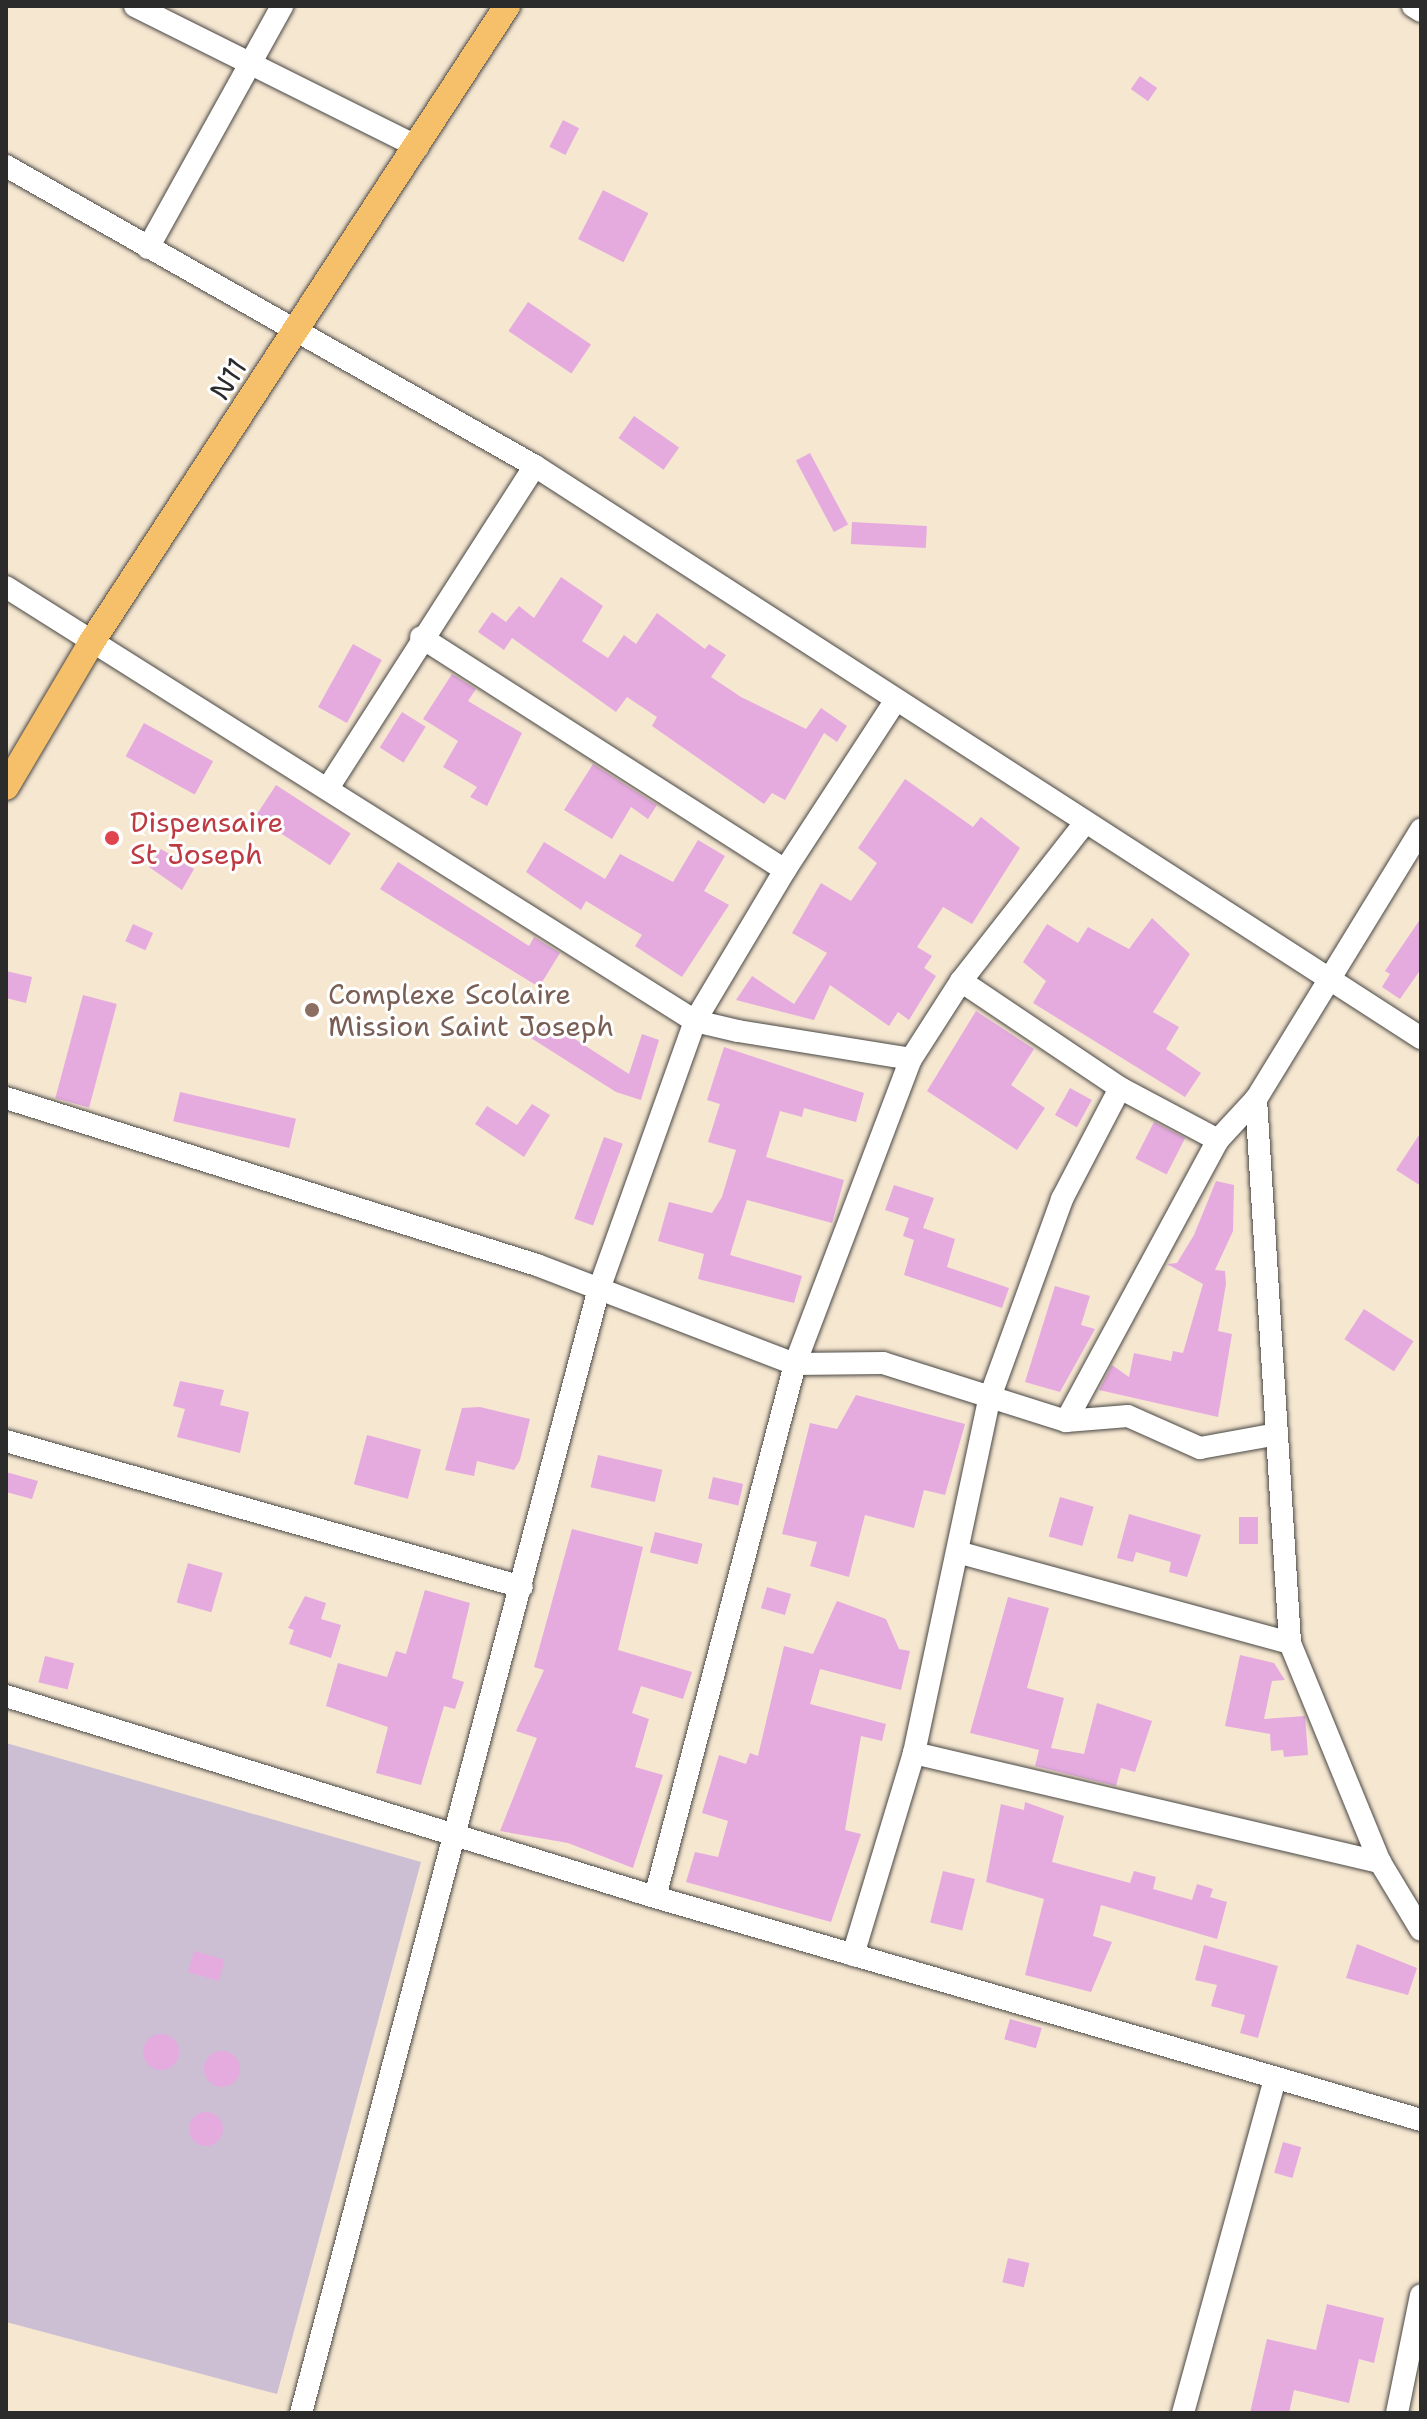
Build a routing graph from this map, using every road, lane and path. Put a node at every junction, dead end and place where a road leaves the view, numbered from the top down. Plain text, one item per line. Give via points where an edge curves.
1 (135, 6) edge
2 (282, 6) edge
3 (507, 6) edge
4 (1413, 6) edge
5 (1421, 11) edge
6 (252, 62) junction
7 (418, 147) junction
8 (6, 166) edge
9 (148, 248) junction
10 (297, 328) junction
11 (535, 466) junction
12 (6, 587) edge
13 (421, 637) junction
14 (91, 643) junction
15 (896, 700) junction
16 (6, 787) edge
17 (328, 788) junction
18 (1085, 823) junction
19 (1421, 830) edge
20 (785, 870) junction
21 (1328, 973) junction
22 (961, 981) junction
23 (695, 1021) junction
24 (1421, 1038) edge
25 (911, 1059) junction
26 (1120, 1088) junction
27 (6, 1098) edge
28 (1256, 1099) junction
29 (1218, 1140) junction
30 (598, 1292) junction
31 (795, 1364) junction
32 (989, 1400) junction
33 (1066, 1421) junction
34 (1277, 1434) junction
35 (6, 1441) edge
36 (961, 1553) junction
37 (522, 1587) junction
38 (1290, 1643) junction
39 (6, 1696) edge
40 (914, 1753) junction
41 (451, 1834) junction
42 (1380, 1862) junction
43 (655, 1897) junction
44 (1421, 1930) edge
45 (853, 1955) junction
46 (1275, 2078) junction
47 (1421, 2120) edge
48 (1421, 2295) edge
49 (301, 2413) edge
50 (1183, 2413) edge
51 (1397, 2413) edge

1 - 6 street
2 - 6 street
3 - 7 main road, N11
4 - 5 street
6 - 7 street
6 - 9 street
7 - 10 main road, N11
8 - 9 street
9 - 10 street
10 - 11 street
10 - 14 main road, N11
11 - 13 street
11 - 15 street
12 - 14 street
13 - 17 street
13 - 20 street
14 - 16 main road, N11
14 - 17 street
15 - 18 street
15 - 20 street
17 - 23 street
18 - 21 street
18 - 22 street
19 - 21 street
20 - 23 street
21 - 24 street
21 - 28 street
22 - 25 street
22 - 26 street
23 - 25 street
23 - 30 street
25 - 31 street
26 - 29 street
26 - 32 street via 1062,1199
27 - 30 street via 537,1265
28 - 29 street
28 - 34 street
29 - 33 street
30 - 31 street
30 - 37 street
31 - 32 street via 883,1363
31 - 43 street
32 - 33 street
32 - 36 street
33 - 34 street via 1128,1416 1200,1448
34 - 38 street
35 - 37 street
36 - 38 street
36 - 40 street
37 - 41 street
38 - 42 street
39 - 41 street
40 - 42 street
40 - 45 street
41 - 43 street
41 - 49 street
42 - 44 street
43 - 45 street
45 - 46 street
46 - 47 street
46 - 50 street
48 - 51 street

